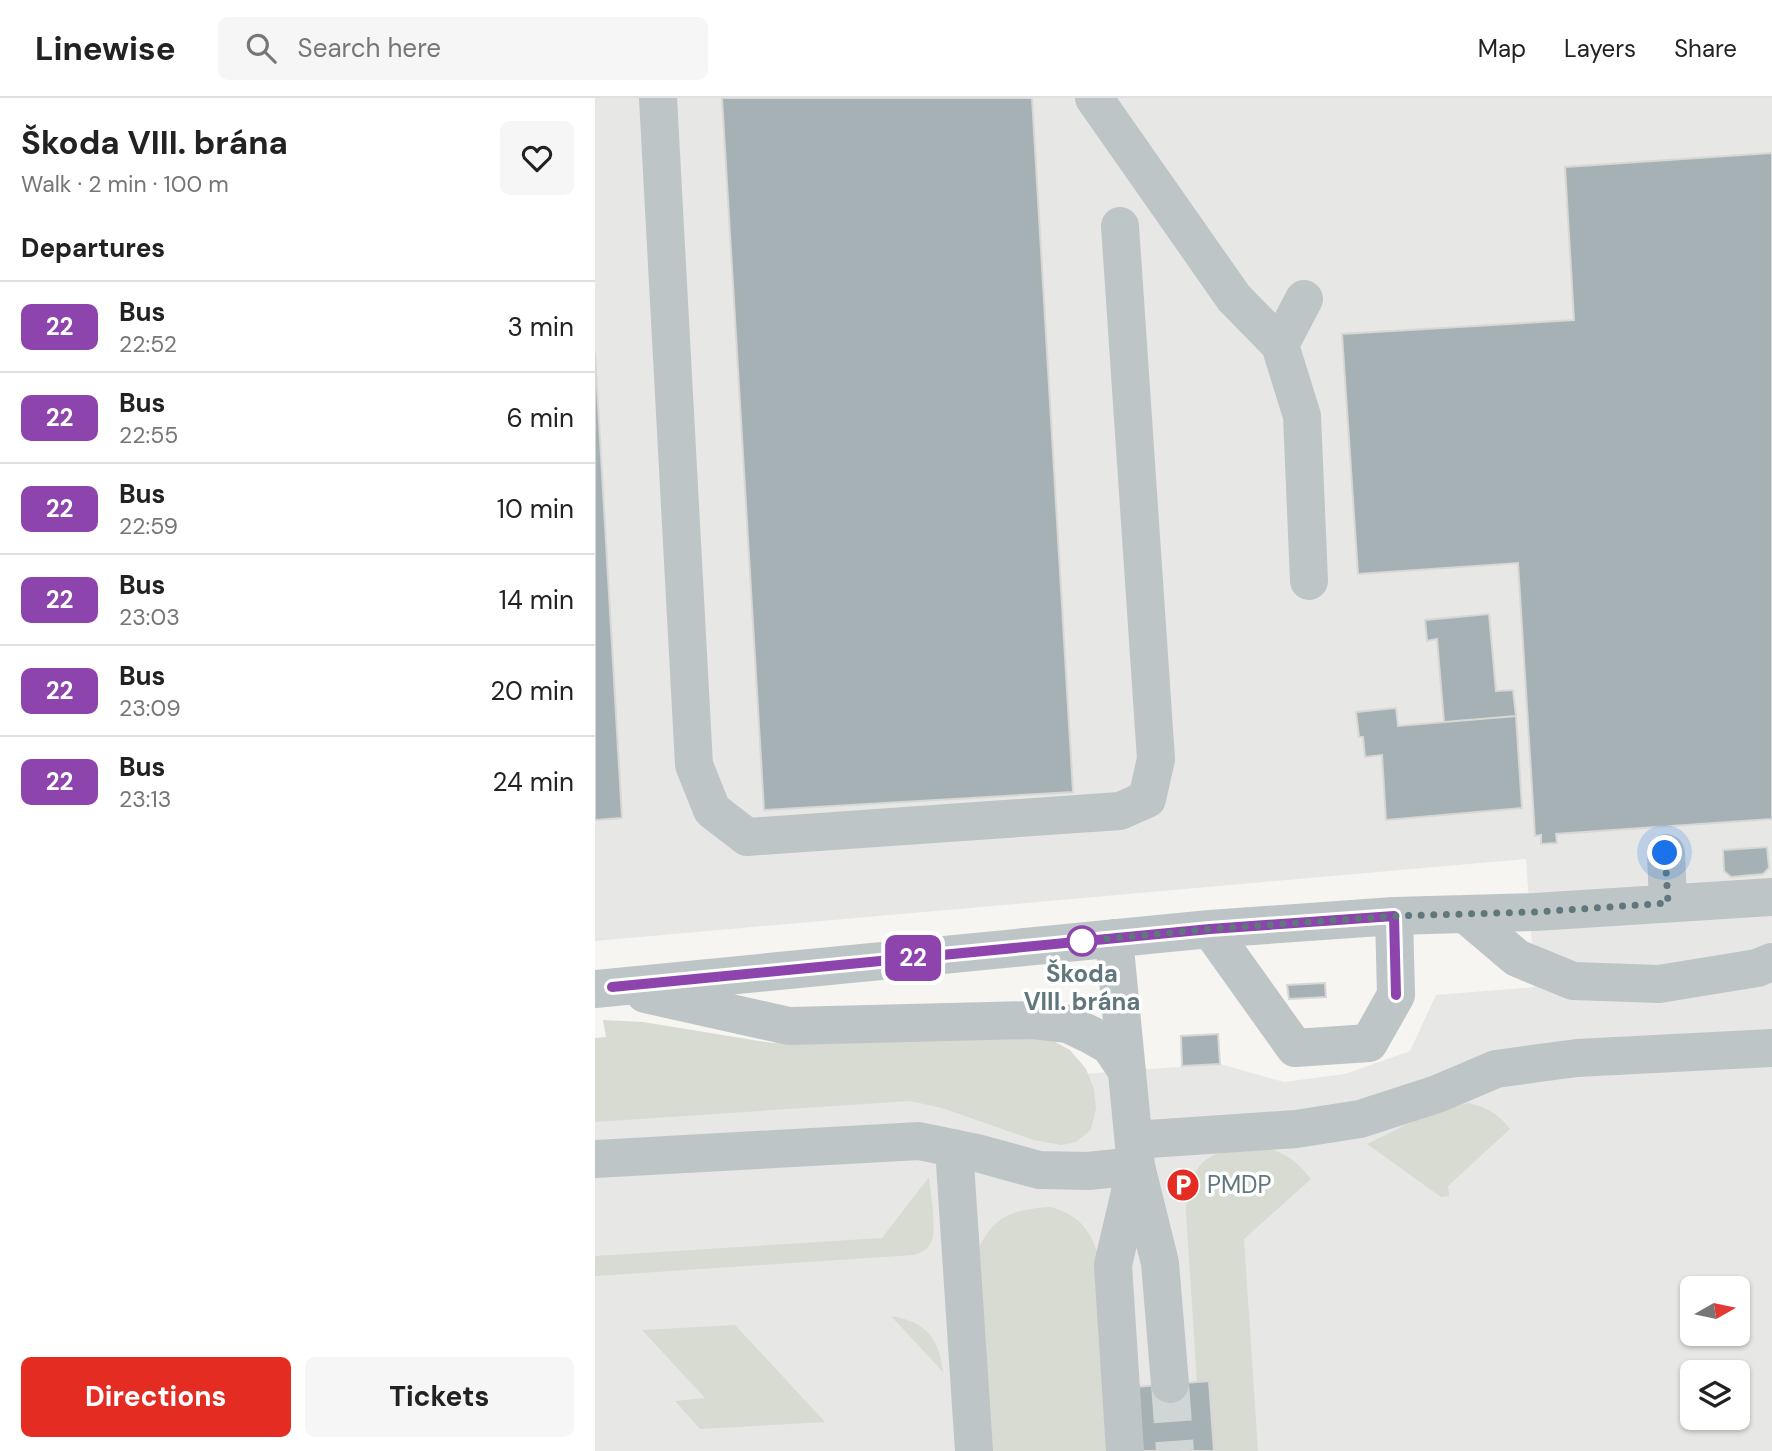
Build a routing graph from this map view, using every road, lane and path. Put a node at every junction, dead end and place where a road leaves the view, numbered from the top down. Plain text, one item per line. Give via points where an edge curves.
1 (658, 98) edge
2 (1094, 98) edge
3 (1121, 226) dead end
4 (1304, 299) dead end
5 (1280, 345) junction
6 (1309, 581) dead end
7 (1665, 853) dead end
8 (1772, 897) edge
9 (1668, 903) junction
10 (1465, 914) junction
11 (1394, 916) junction
12 (1210, 929) junction
13 (1114, 938) junction
14 (1772, 962) edge
15 (603, 988) edge
16 (1772, 1048) edge
17 (1127, 1071) junction
18 (954, 1148) junction
19 (1135, 1153) junction
20 (595, 1159) edge
21 (1170, 1384) tunnel mouth
22 (974, 1451) edge
23 (1125, 1451) edge

1 - 3 street via 694,765 712,810 747,837 1120,811 1147,799 1156,759
2 - 5 street via 1234,298
4 - 5 street
5 - 6 street via 1303,416
7 - 9 street
8 - 9 street
9 - 10 street
10 - 11 street
10 - 14 street via 1517,958 1573,981 1659,984
11 - 12 street
11 - 12 street via 1396,995 1369,1043 1295,1048
12 - 13 street
13 - 15 street
13 - 17 street
15 - 17 street via 789,1026 1033,1020 1068,1024 1110,1046
16 - 19 street via 1577,1058 1496,1069 1360,1119
17 - 19 street
18 - 19 street via 1039,1170 1088,1171
18 - 20 street via 919,1141
18 - 22 street
19 - 21 street via 1160,1264
19 - 23 street via 1113,1265

